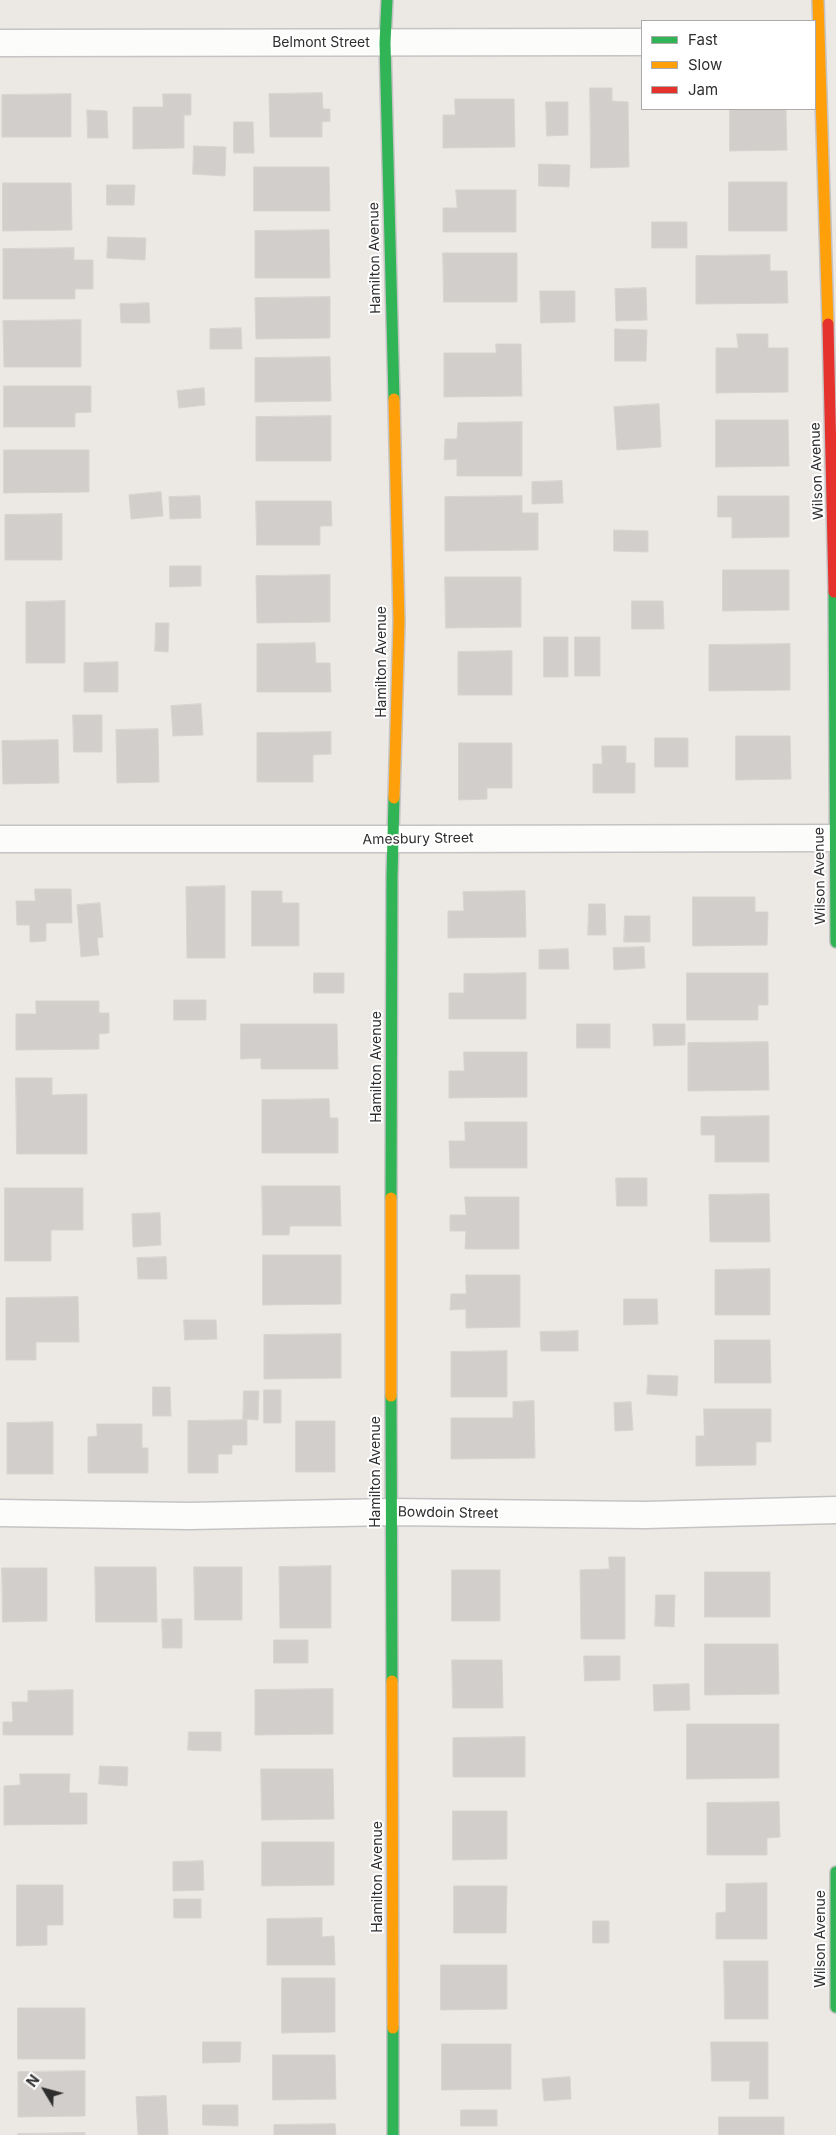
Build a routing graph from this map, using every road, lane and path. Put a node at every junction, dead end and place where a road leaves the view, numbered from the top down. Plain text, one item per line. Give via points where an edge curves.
1 (386, 0) edge
2 (818, 0) edge
3 (817, 41) edge
4 (641, 42) edge
5 (0, 43) edge
6 (385, 43) junction
7 (828, 95) edge
8 (834, 467) edge
9 (835, 838) edge
10 (0, 839) edge
11 (392, 839) junction
12 (836, 942) edge
13 (836, 1510) edge
14 (391, 1512) junction
15 (0, 1513) edge
16 (836, 1872) edge
17 (836, 1911) edge
18 (836, 2007) edge
19 (393, 2135) edge

1 - 6 street, Hamilton Avenue
2 - 3 street, Wilson Avenue
3 - 7 street, Wilson Avenue
4 - 6 street, Belmont Street
5 - 6 street, Belmont Street
6 - 11 street, Hamilton Avenue via 398,622
7 - 8 street, Wilson Avenue
8 - 9 street, Wilson Avenue
9 - 11 street, Amesbury Street
9 - 12 street, Wilson Avenue
10 - 11 street, Amesbury Street
11 - 14 street, Hamilton Avenue
13 - 14 street, Bowdoin Street via 646,1515
14 - 15 street, Bowdoin Street via 189,1516
14 - 19 street, Hamilton Avenue
16 - 17 street, Wilson Avenue
17 - 18 street, Wilson Avenue

